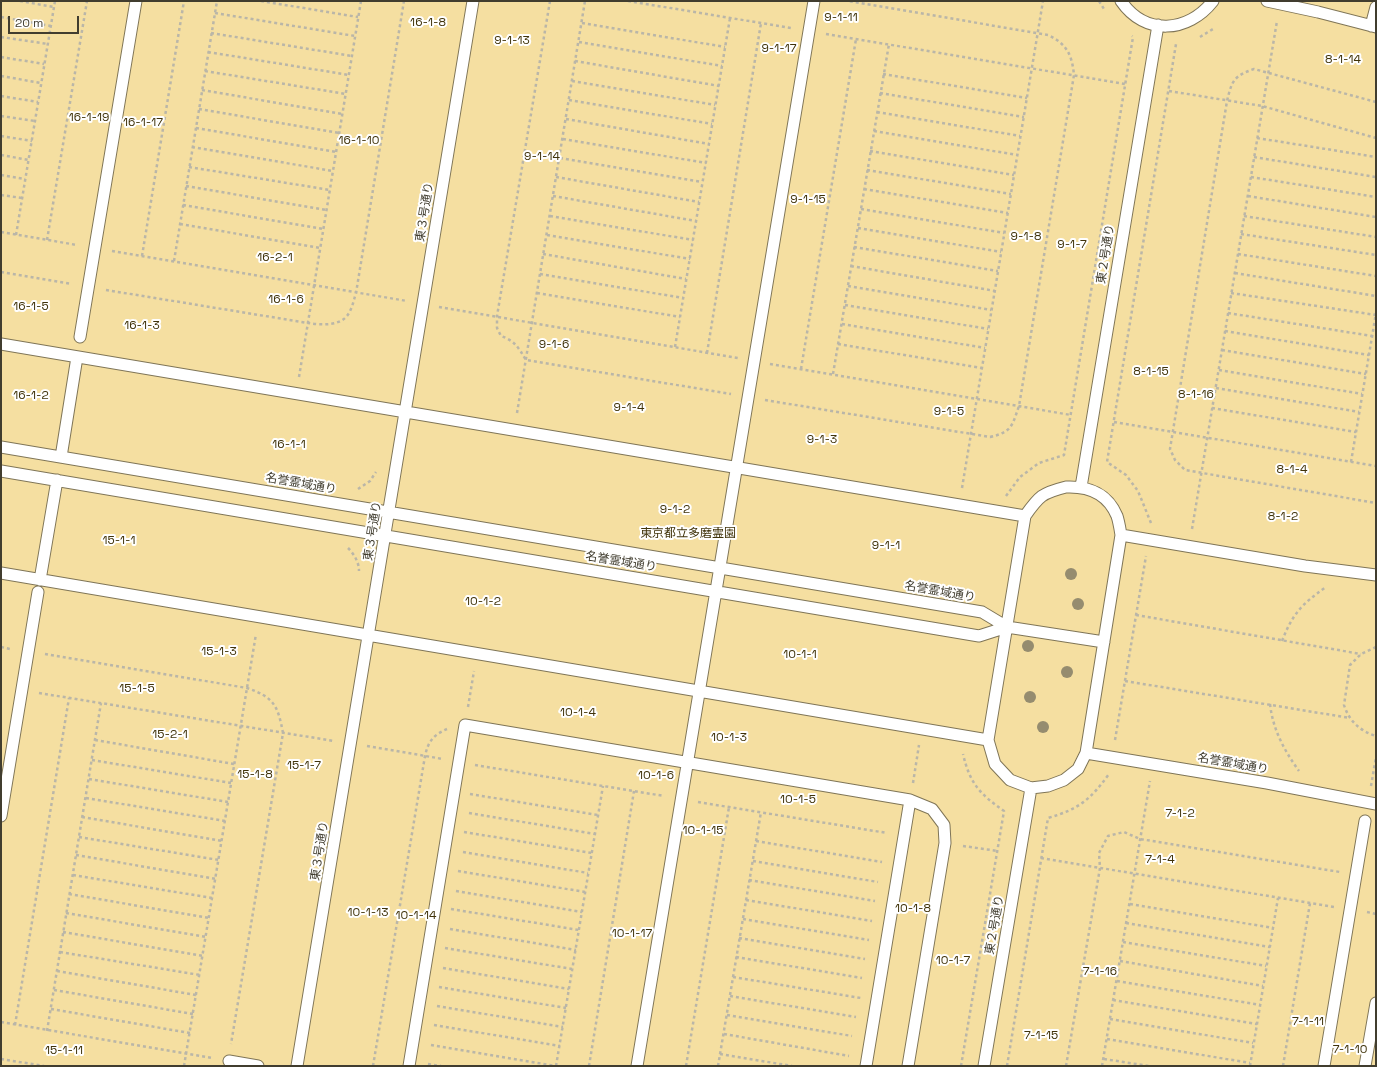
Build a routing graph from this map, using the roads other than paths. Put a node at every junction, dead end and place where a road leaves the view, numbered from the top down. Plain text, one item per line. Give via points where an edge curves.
1 (136, 1) edge
2 (473, 1) edge
3 (814, 1) edge
4 (1121, 1) edge
5 (1213, 1) edge
6 (1267, 1) edge
7 (1376, 7) edge
8 (1158, 25) junction
9 (1374, 26) edge
10 (80, 337) dead end
11 (1, 344) edge
12 (77, 357) junction
13 (406, 412) junction
14 (1, 447) edge
15 (61, 457) junction
16 (736, 468) junction
17 (1, 471) edge
18 (57, 480) junction
19 (1081, 487) junction
20 (389, 512) junction
21 (1025, 516) junction
22 (1121, 535) junction
23 (385, 536) junction
24 (720, 568) junction
25 (1, 573) edge
26 (1376, 575) edge
27 (40, 580) junction
28 (716, 591) junction
29 (38, 592) dead end
30 (1006, 627) junction
31 (369, 635) junction
32 (1104, 642) junction
33 (700, 691) junction
34 (988, 740) junction
35 (1086, 753) junction
36 (687, 763) junction
37 (1031, 788) junction
38 (910, 800) junction
39 (1372, 803) edge
40 (1, 816) edge
41 (1365, 822) dead end
42 (1376, 1003) edge
43 (229, 1061) road end
44 (866, 1062) edge
45 (258, 1066) edge
46 (297, 1066) edge
47 (409, 1066) edge
48 (636, 1066) edge
49 (908, 1066) edge
50 (984, 1066) edge
51 (1324, 1066) edge
52 (1366, 1066) edge

1 - 10 lane
2 - 13 lane, 東３号通り
3 - 16 lane
4 - 8 lane via 1137,17
5 - 8 lane via 1199,16 1190,21
6 - 9 lane
7 - 9 lane
8 - 19 lane, 東２号通り
11 - 12 lane
12 - 13 lane
12 - 15 lane
13 - 16 lane
13 - 20 lane, 東３号通り
14 - 15 lane, 名誉霊域通り
15 - 20 lane, 名誉霊域通り
16 - 21 lane
16 - 24 lane
17 - 18 lane, 名誉霊域通り
18 - 23 lane, 名誉霊域通り
18 - 27 lane
19 - 21 lane via 1050,491 1036,500
19 - 22 lane via 1095,492 1108,501 1117,516
20 - 23 lane, 東３号通り
20 - 24 lane, 名誉霊域通り
21 - 30 lane
22 - 26 lane via 1305,566
22 - 32 lane
23 - 28 lane, 名誉霊域通り
23 - 31 lane, 東３号通り
24 - 28 lane
24 - 30 lane, 名誉霊域通り via 982,612
25 - 27 lane
27 - 31 lane
28 - 30 lane, 名誉霊域通り via 979,636
28 - 33 lane
29 - 40 lane
30 - 32 lane
30 - 34 lane
31 - 33 lane
31 - 46 lane, 東３号通り
32 - 35 lane
33 - 34 lane
33 - 36 lane
34 - 37 lane via 995,764 1010,780
35 - 37 lane via 1078,769 1064,780 1048,786
35 - 39 lane, 名誉霊域通り
36 - 38 lane
36 - 47 lane via 465,725
36 - 48 lane
37 - 50 lane, 東２号通り
38 - 44 lane
38 - 49 lane via 932,809 944,825 946,843
41 - 51 lane
42 - 52 lane
43 - 45 lane

